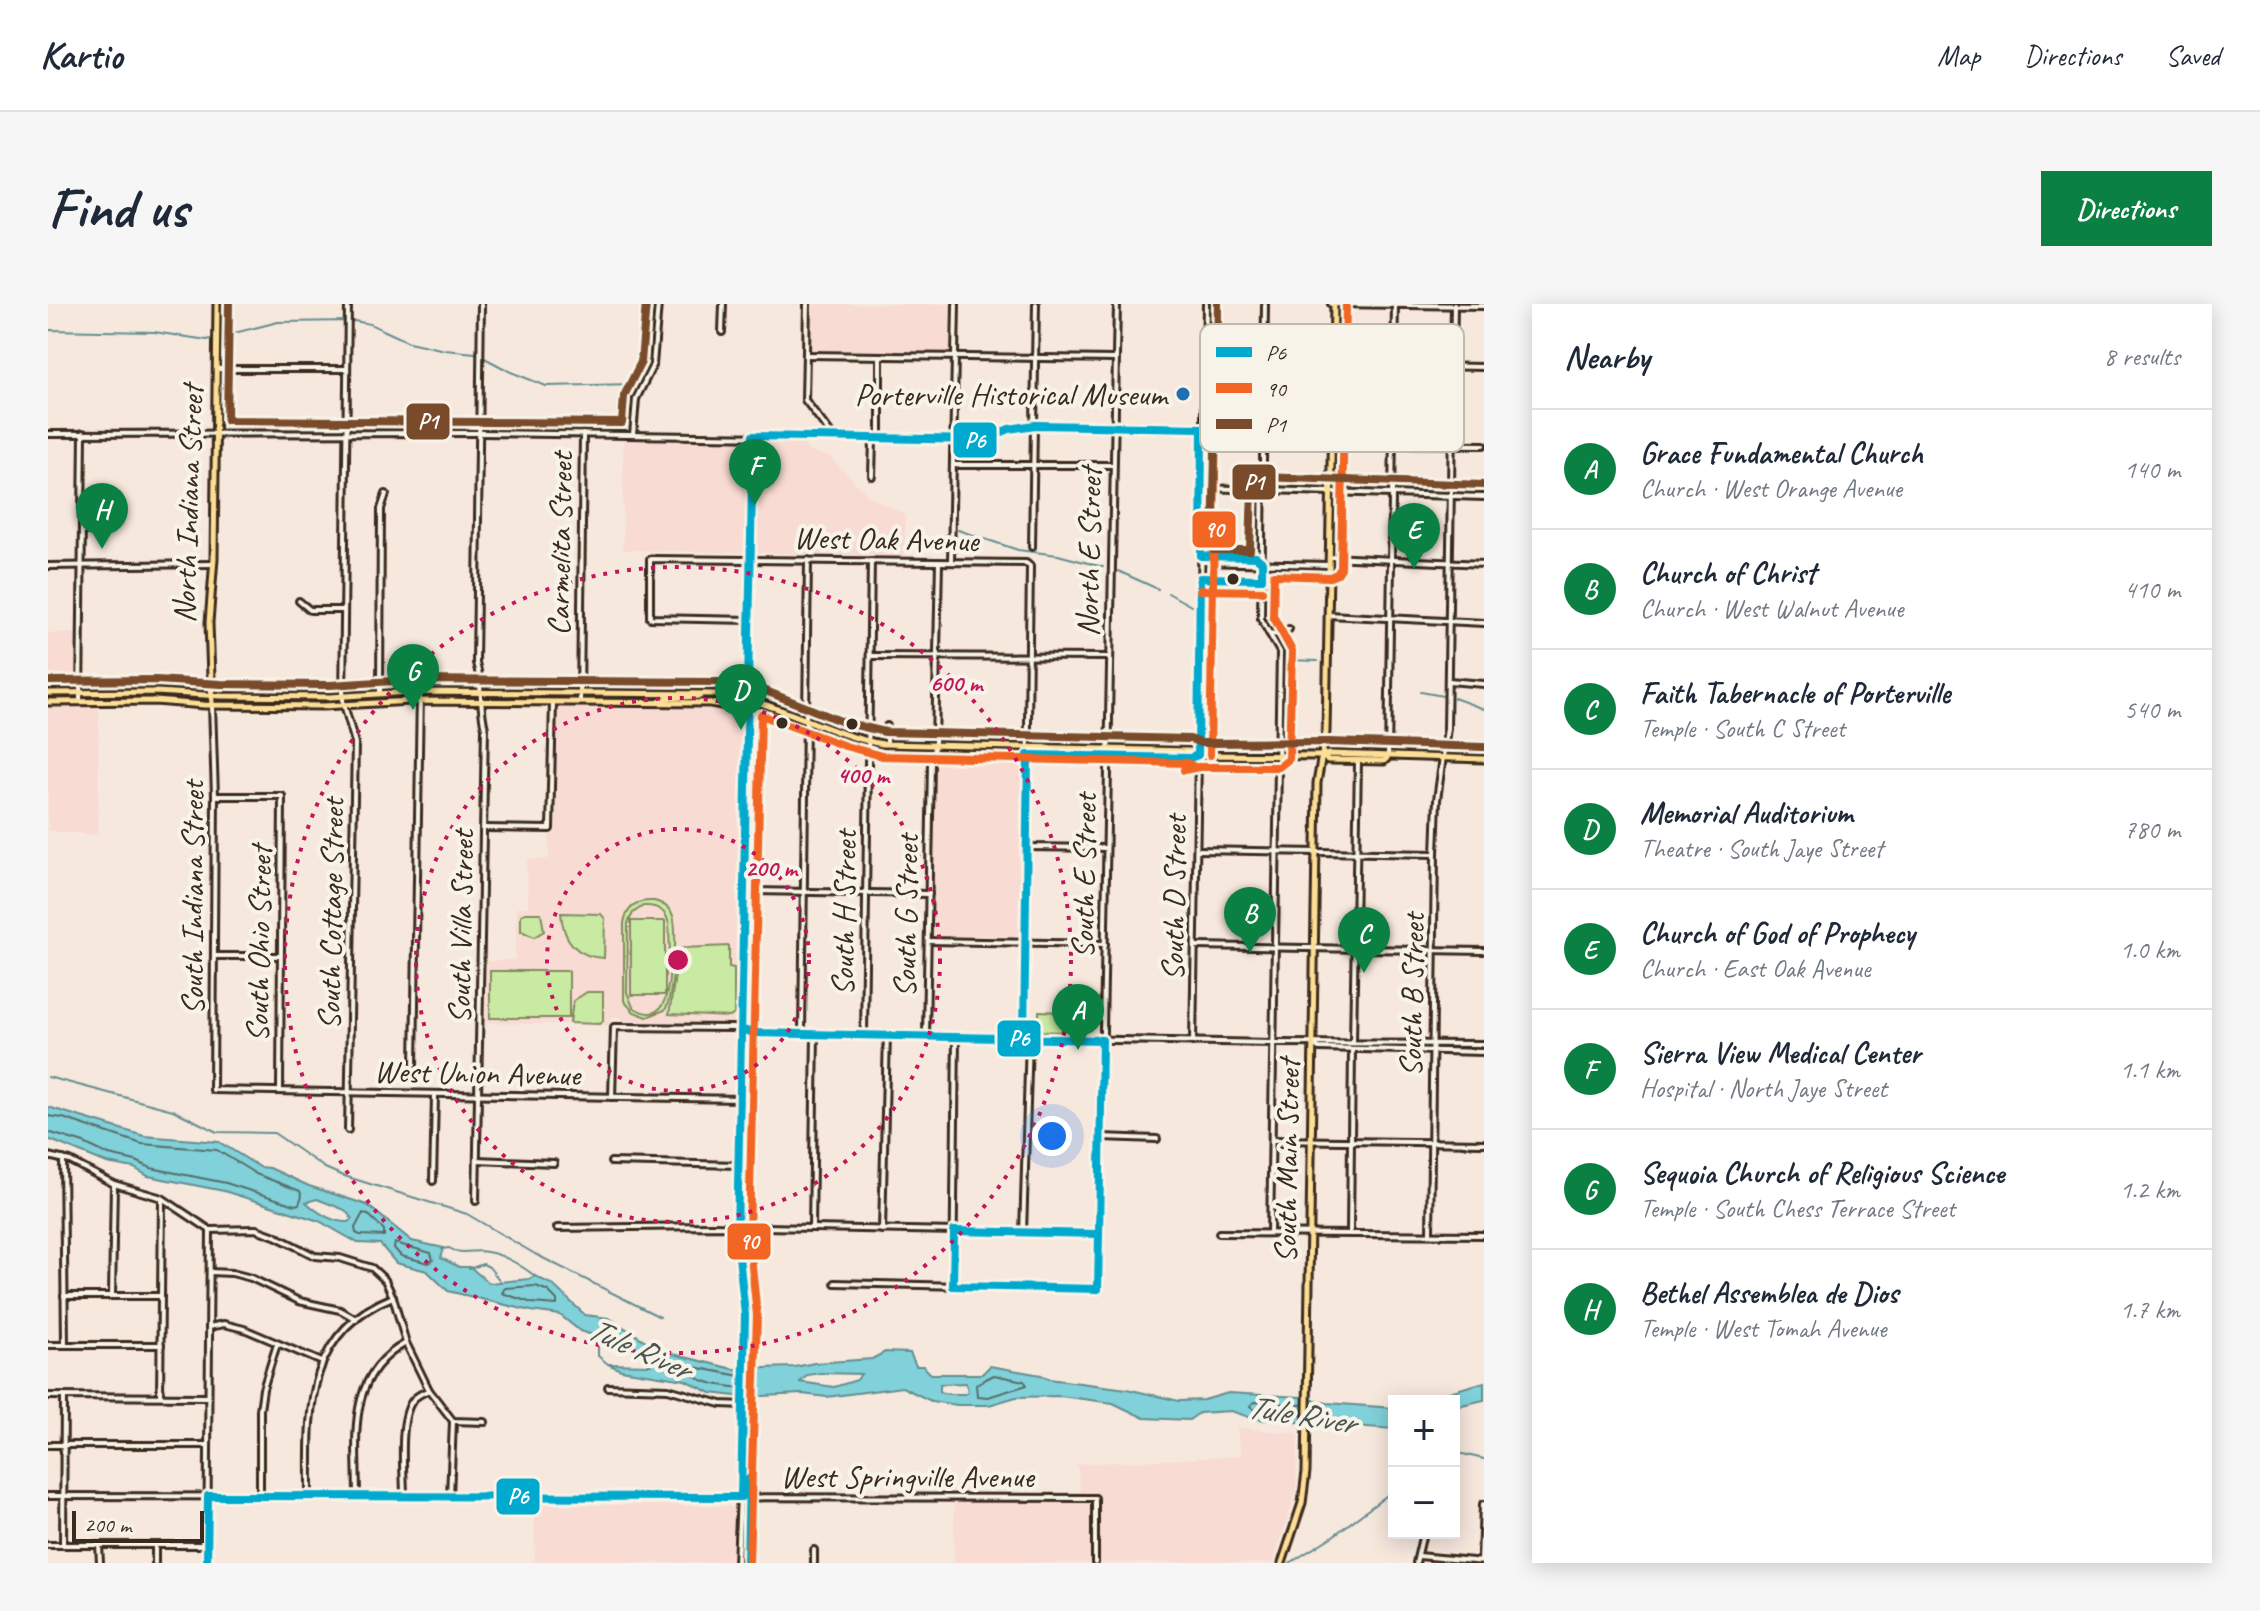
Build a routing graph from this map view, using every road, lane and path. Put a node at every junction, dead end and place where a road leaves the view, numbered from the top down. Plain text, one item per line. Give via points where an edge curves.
1 (217, 304) edge
2 (348, 304) edge
3 (481, 304) edge
4 (658, 304) edge
5 (723, 304) edge
6 (807, 304) edge
7 (956, 304) edge
8 (1036, 304) edge
9 (1117, 304) edge
10 (1206, 304) edge
11 (1332, 304) edge
12 (1395, 305) edge
13 (1454, 305) edge
14 (1484, 306) edge
15 (1205, 324) edge
16 (1332, 324) edge
17 (722, 332) dead end
18 (806, 355) junction
19 (880, 357) junction
20 (955, 357) junction
21 (1035, 359) junction
22 (1115, 359) junction
23 (1464, 366) edge
24 (1484, 367) edge
25 (216, 369) junction
26 (346, 369) junction
27 (1035, 425) junction
28 (1114, 426) junction
29 (1200, 428) edge
30 (215, 432) junction
31 (83, 433) junction
32 (346, 433) junction
33 (480, 433) junction
34 (48, 434) edge
35 (583, 434) junction
36 (633, 435) junction
37 (753, 436) junction
38 (831, 438) junction
39 (873, 439) junction
40 (880, 439) junction
41 (954, 439) junction
42 (1202, 452) edge
43 (1264, 452) edge
44 (1332, 452) edge
45 (1394, 452) edge
46 (1452, 452) edge
47 (953, 465) junction
48 (1034, 465) junction
49 (1113, 465) junction
50 (872, 476) dead end
51 (1202, 488) junction
52 (1264, 489) junction
53 (1330, 490) junction
54 (1393, 492) junction
55 (386, 494) dead end
56 (1451, 495) junction
57 (1484, 497) edge
58 (1032, 547) dead end
59 (1329, 557) junction
60 (1201, 559) junction
61 (751, 560) junction
62 (808, 560) junction
63 (1392, 560) junction
64 (871, 561) junction
65 (939, 562) junction
66 (951, 562) junction
67 (1262, 562) junction
68 (1451, 563) junction
69 (213, 564) junction
70 (1484, 564) edge
71 (81, 565) junction
72 (1329, 565) junction
73 (48, 566) edge
74 (299, 601) dead end
75 (344, 610) junction
76 (1328, 615) junction
77 (1390, 618) junction
78 (750, 620) junction
79 (1450, 621) junction
80 (1484, 623) edge
81 (1289, 629) dead end
82 (1267, 632) junction
83 (870, 656) junction
84 (936, 656) junction
85 (1029, 656) junction
86 (1109, 657) junction
87 (1449, 681) junction
88 (1484, 684) edge
89 (80, 692) junction
90 (420, 692) junction
91 (481, 692) junction
92 (48, 693) edge
93 (580, 693) junction
94 (380, 694) junction
95 (705, 694) junction
96 (212, 696) junction
97 (749, 699) junction
98 (344, 701) junction
99 (420, 701) junction
100 (48, 702) edge
101 (80, 702) junction
102 (481, 702) junction
103 (553, 702) junction
104 (580, 702) junction
105 (658, 702) junction
106 (212, 705) junction
107 (749, 709) junction
108 (807, 725) junction
109 (887, 726) dead end
110 (887, 744) junction
111 (868, 745) junction
112 (988, 747) junction
113 (933, 750) junction
114 (1028, 752) junction
115 (1108, 753) junction
116 (968, 754) junction
117 (1198, 755) junction
118 (1278, 755) junction
119 (1321, 756) junction
120 (1388, 757) junction
121 (1444, 758) junction
122 (1484, 759) edge
123 (1358, 761) junction
124 (215, 796) junction
125 (485, 828) junction
126 (1026, 847) junction
127 (1106, 848) junction
128 (1198, 850) junction
129 (1276, 852) junction
130 (1316, 852) junction
131 (1356, 853) junction
132 (1435, 854) junction
133 (746, 891) junction
134 (804, 892) junction
135 (867, 892) junction
136 (929, 894) junction
137 (928, 941) junction
138 (1025, 943) junction
139 (1105, 944) junction
140 (1196, 946) junction
141 (1275, 948) junction
142 (1315, 948) junction
143 (1354, 949) junction
144 (1434, 950) junction
145 (1484, 951) edge
146 (215, 956) junction
147 (281, 956) junction
148 (743, 1030) junction
149 (802, 1033) junction
150 (815, 1034) junction
151 (864, 1034) junction
152 (887, 1034) junction
153 (926, 1036) junction
154 (956, 1036) junction
155 (1026, 1038) junction
156 (1102, 1040) junction
157 (1193, 1042) junction
158 (1353, 1042) junction
159 (1273, 1043) junction
160 (1313, 1044) junction
161 (1434, 1044) junction
162 (1484, 1044) edge
163 (1352, 1050) junction
164 (1433, 1051) junction
165 (1484, 1052) edge
166 (414, 1065) dead end
167 (213, 1090) joint
168 (280, 1091) junction
169 (350, 1094) junction
170 (479, 1095) junction
171 (435, 1096) junction
172 (612, 1097) junction
173 (741, 1099) junction
174 (348, 1130) dead end
175 (1101, 1137) junction
176 (1157, 1139) dead end
177 (1272, 1140) junction
178 (1311, 1140) junction
179 (1351, 1140) junction
180 (1432, 1142) junction
181 (1484, 1143) edge
182 (48, 1156) edge
183 (63, 1159) junction
184 (477, 1160) junction
185 (611, 1162) dead end
186 (554, 1163) dead end
187 (740, 1165) junction
188 (433, 1181) dead end
189 (114, 1184) junction
190 (162, 1198) junction
191 (476, 1201) dead end
192 (739, 1227) junction
193 (557, 1228) dead end
194 (812, 1228) junction
195 (210, 1230) junction
196 (882, 1230) junction
197 (954, 1231) junction
198 (1310, 1232) junction
199 (1350, 1232) junction
200 (1023, 1233) junction
201 (1219, 1233) dead end
202 (1270, 1233) junction
203 (1099, 1234) junction
204 (1430, 1234) junction
205 (1484, 1235) edge
206 (210, 1272) junction
207 (835, 1283) dead end
208 (953, 1286) junction
209 (63, 1296) junction
210 (112, 1296) junction
211 (161, 1296) junction
212 (393, 1297) junction
213 (356, 1319) junction
214 (209, 1327) junction
215 (406, 1343) junction
216 (277, 1344) junction
217 (48, 1345) edge
218 (65, 1345) junction
219 (161, 1345) junction
220 (322, 1362) junction
221 (608, 1387) dead end
222 (429, 1390) junction
223 (48, 1396) edge
224 (160, 1396) junction
225 (64, 1397) junction
226 (208, 1397) junction
227 (744, 1404) junction
228 (453, 1421) junction
229 (485, 1422) dead end
230 (48, 1445) edge
231 (64, 1445) junction
232 (208, 1445) junction
233 (48, 1496) edge
234 (63, 1496) junction
235 (208, 1496) junction
236 (260, 1496) junction
237 (309, 1496) junction
238 (357, 1497) junction
239 (404, 1497) junction
240 (450, 1497) junction
241 (741, 1497) junction
242 (749, 1498) junction
243 (1483, 1504) edge
244 (1422, 1539) edge
245 (48, 1545) edge
246 (63, 1545) junction
247 (99, 1545) junction
248 (155, 1545) junction
249 (207, 1545) junction
250 (814, 1550) dead end
251 (1419, 1556) junction
252 (1483, 1562) edge
253 (100, 1563) edge
254 (155, 1563) edge
255 (207, 1563) edge
256 (737, 1563) edge
257 (747, 1563) edge
258 (814, 1563) edge
259 (1095, 1563) edge
260 (1282, 1563) edge
261 (1416, 1563) edge

1 - 25 main road, North Indiana Street
2 - 26 street, South Cottage Street
3 - 33 street, South Villa Street
4 - 36 street via 653,365 636,399
5 - 17 street
6 - 18 street
7 - 20 street
8 - 21 street
9 - 22 street, North E Street
10 - 15 street, South D Street
11 - 12 street
11 - 16 main road, South Main Street
12 - 13 street
13 - 14 street
18 - 19 street
18 - 38 street via 805,400
19 - 20 street
19 - 40 street
20 - 21 street
20 - 41 street
21 - 22 street
21 - 27 street
22 - 28 street, North E Street
23 - 24 street
25 - 26 street
25 - 30 main road, North Indiana Street
26 - 32 street, South Cottage Street
27 - 28 street
27 - 41 street via 984,440
27 - 48 street
28 - 29 street
28 - 49 street, North E Street
30 - 31 street
30 - 32 street
30 - 69 main road, North Indiana Street
31 - 34 street
31 - 71 street
32 - 33 street
32 - 75 street, South Cottage Street
33 - 35 street
33 - 91 street, South Villa Street via 476,663
35 - 36 street
35 - 93 street, Carmelita Street
36 - 37 street
37 - 38 street
37 - 61 street
38 - 39 street
39 - 40 street
39 - 50 street
40 - 41 street
41 - 47 street
42 - 51 street, South D Street
43 - 52 street
44 - 53 main road, South Main Street
45 - 54 street
46 - 56 street, South B Street
47 - 48 street
47 - 66 street
48 - 49 street
48 - 58 street
49 - 86 street, North E Street
51 - 52 street
51 - 60 street, South D Street
52 - 53 street
52 - 67 street
53 - 54 street
53 - 59 main road, South Main Street
54 - 56 street
54 - 63 street
55 - 94 street via 381,509
56 - 57 street
56 - 68 street, South B Street
59 - 63 street
59 - 72 main road, South Main Street
60 - 67 street
60 - 117 street, South D Street
61 - 62 street, West Oak Avenue
61 - 78 street
61 - 78 street, West Oak Avenue via 650,559 650,618
62 - 64 street, West Oak Avenue
62 - 108 street
63 - 68 street
63 - 77 street
64 - 65 street, West Oak Avenue
64 - 83 street, South H Street
65 - 66 street, West Oak Avenue
65 - 84 street, South G Street
66 - 85 street, West Oak Avenue via 1026,563 1032,569
67 - 72 street
67 - 82 street via 1261,619
68 - 70 street
68 - 79 street, South B Street
69 - 71 street
69 - 96 main road, North Indiana Street
71 - 73 street
71 - 89 street
72 - 76 main road, South Main Street
74 - 75 street via 310,610
75 - 98 street, South Cottage Street
76 - 77 street
76 - 119 main road, South Main Street
77 - 79 street
77 - 120 street
78 - 97 street
79 - 80 street
79 - 87 street, South B Street
81 - 82 street via 1278,635
82 - 118 street via 1280,652
83 - 84 street
83 - 111 street, South H Street
84 - 85 street
84 - 113 street, South G Street
85 - 86 street
85 - 114 street
86 - 115 street, North E Street
87 - 88 street
87 - 121 street, South B Street
89 - 92 main road
89 - 96 main road
89 - 101 street
90 - 91 main road
90 - 94 main road
90 - 99 street
91 - 93 main road
91 - 102 street, South Villa Street
93 - 95 main road
93 - 104 street, Carmelita Street
94 - 98 main road
95 - 97 main road
95 - 105 main road
96 - 98 main road
96 - 106 main road, North Indiana Street
97 - 107 street
97 - 108 main road
98 - 99 main road
98 - 106 main road
98 - 169 street, South Cottage Street via 355,743
99 - 102 main road
99 - 166 street
100 - 101 main road
101 - 106 main road
102 - 103 main road
102 - 125 street, South Villa Street
103 - 104 main road
103 - 125 street via 550,829
104 - 105 main road
105 - 107 main road
106 - 124 street, South Indiana Street
107 - 108 main road
107 - 133 street
108 - 111 main road
108 - 111 main road
108 - 134 street
109 - 110 street
110 - 111 main road
110 - 113 main road
111 - 113 main road
111 - 135 street, South H Street
112 - 113 main road
112 - 114 main road
112 - 116 main road
113 - 116 main road
113 - 136 street, South G Street
114 - 115 main road
114 - 116 main road
114 - 126 street
115 - 117 main road
115 - 127 street, South E Street
117 - 118 main road
117 - 128 street, South D Street
118 - 119 main road
118 - 129 street
119 - 120 main road
119 - 123 main road
119 - 130 main road, South Main Street
120 - 121 main road
120 - 123 main road
121 - 122 main road
121 - 132 street, South B Street
123 - 131 street
124 - 146 street, South Indiana Street
124 - 147 street, South Ohio Street via 282,796
125 - 170 street, South Villa Street
126 - 127 street
126 - 138 street
127 - 139 street, South E Street
128 - 129 street
128 - 140 street, South D Street
129 - 130 street
129 - 141 street
130 - 131 street
130 - 142 main road, South Main Street
131 - 132 street
131 - 143 street
132 - 144 street, South B Street
133 - 134 street
133 - 148 street
134 - 135 street
134 - 149 street
135 - 136 street
135 - 151 street, South H Street
136 - 137 street, South G Street
137 - 138 street
137 - 153 street, South G Street
138 - 139 street
138 - 155 street
139 - 156 street, South E Street
140 - 141 street
140 - 157 street, South D Street
141 - 142 street
141 - 159 street
142 - 143 street
142 - 160 main road, South Main Street
143 - 144 street
143 - 158 street
144 - 145 street
144 - 161 street, South B Street
146 - 147 street
146 - 167 street, South Indiana Street
147 - 168 street, South Ohio Street
148 - 149 street
148 - 172 street via 614,1027
148 - 173 street
149 - 150 street
150 - 151 street
150 - 194 street
151 - 152 street
152 - 153 street
152 - 196 street, South H Street
153 - 154 street
154 - 155 street
154 - 197 street
155 - 156 street
155 - 200 street
156 - 157 street
156 - 175 street, South E Street
157 - 159 street
158 - 160 street
158 - 161 street
159 - 160 street
159 - 177 street
160 - 163 street
160 - 178 main road, South Main Street
161 - 162 street
161 - 164 street, South B Street
163 - 164 street
163 - 179 street
164 - 165 street
164 - 180 street, South B Street
167 - 168 street, West Union Avenue
168 - 169 street, West Union Avenue
169 - 171 street, West Union Avenue
169 - 174 street, South Cottage Street
170 - 171 street, West Union Avenue
170 - 172 street, West Union Avenue
170 - 184 street, South Villa Street
171 - 188 street
172 - 173 street, West Union Avenue
173 - 187 street
175 - 176 street
175 - 203 street, South E Street
177 - 178 street
177 - 202 street
178 - 179 street
178 - 198 main road, South Main Street
179 - 180 street
179 - 199 street
180 - 181 street
180 - 204 street, South B Street
182 - 183 street
183 - 189 street
183 - 209 street
184 - 186 street
184 - 191 street, South Villa Street
185 - 187 street
187 - 192 street
189 - 190 street
189 - 210 street
190 - 195 street
190 - 211 street
192 - 193 street
192 - 194 street
192 - 227 street
192 - 242 street via 752,1310
194 - 196 street
195 - 206 street
195 - 212 street via 256,1229 315,1256 372,1268
196 - 197 street
197 - 200 street
197 - 208 street
198 - 199 street
198 - 202 street
198 - 260 main road, South Main Street via 1303,1500
199 - 204 street
200 - 203 street
201 - 202 street
203 - 208 street, South E Street via 1098,1289
204 - 205 street
206 - 213 street via 251,1278
206 - 214 street
207 - 208 street
209 - 210 street
209 - 218 street
210 - 211 street
211 - 219 street
212 - 213 street
212 - 215 street
213 - 220 street
214 - 216 street via 244,1329
214 - 226 street
215 - 222 street
215 - 238 street via 372,1372 363,1390 357,1422
216 - 220 street
216 - 236 street via 260,1410
217 - 218 street
218 - 219 street
219 - 224 street
220 - 237 street via 309,1412
221 - 227 street via 668,1389 721,1404
222 - 228 street
222 - 239 street via 415,1397 407,1410
223 - 225 street
224 - 225 street
224 - 226 street
225 - 231 street
226 - 232 street
227 - 241 street
228 - 229 street
228 - 240 street
230 - 231 street
231 - 232 street
231 - 234 street
232 - 235 street
233 - 234 street, West Springville Avenue
234 - 235 street, West Springville Avenue
234 - 246 street
235 - 236 street, West Springville Avenue
235 - 249 street
236 - 237 street, West Springville Avenue
237 - 238 street, West Springville Avenue
238 - 239 street, West Springville Avenue
239 - 240 street, West Springville Avenue
240 - 241 street, West Springville Avenue
241 - 242 street, West Springville Avenue
241 - 256 street
242 - 257 street
242 - 259 street, West Springville Avenue via 1095,1498
243 - 252 street
244 - 251 street
245 - 246 street
246 - 247 street
247 - 248 street
247 - 253 street
248 - 249 street
248 - 254 street
249 - 255 street
250 - 258 street
251 - 252 street
251 - 261 street

